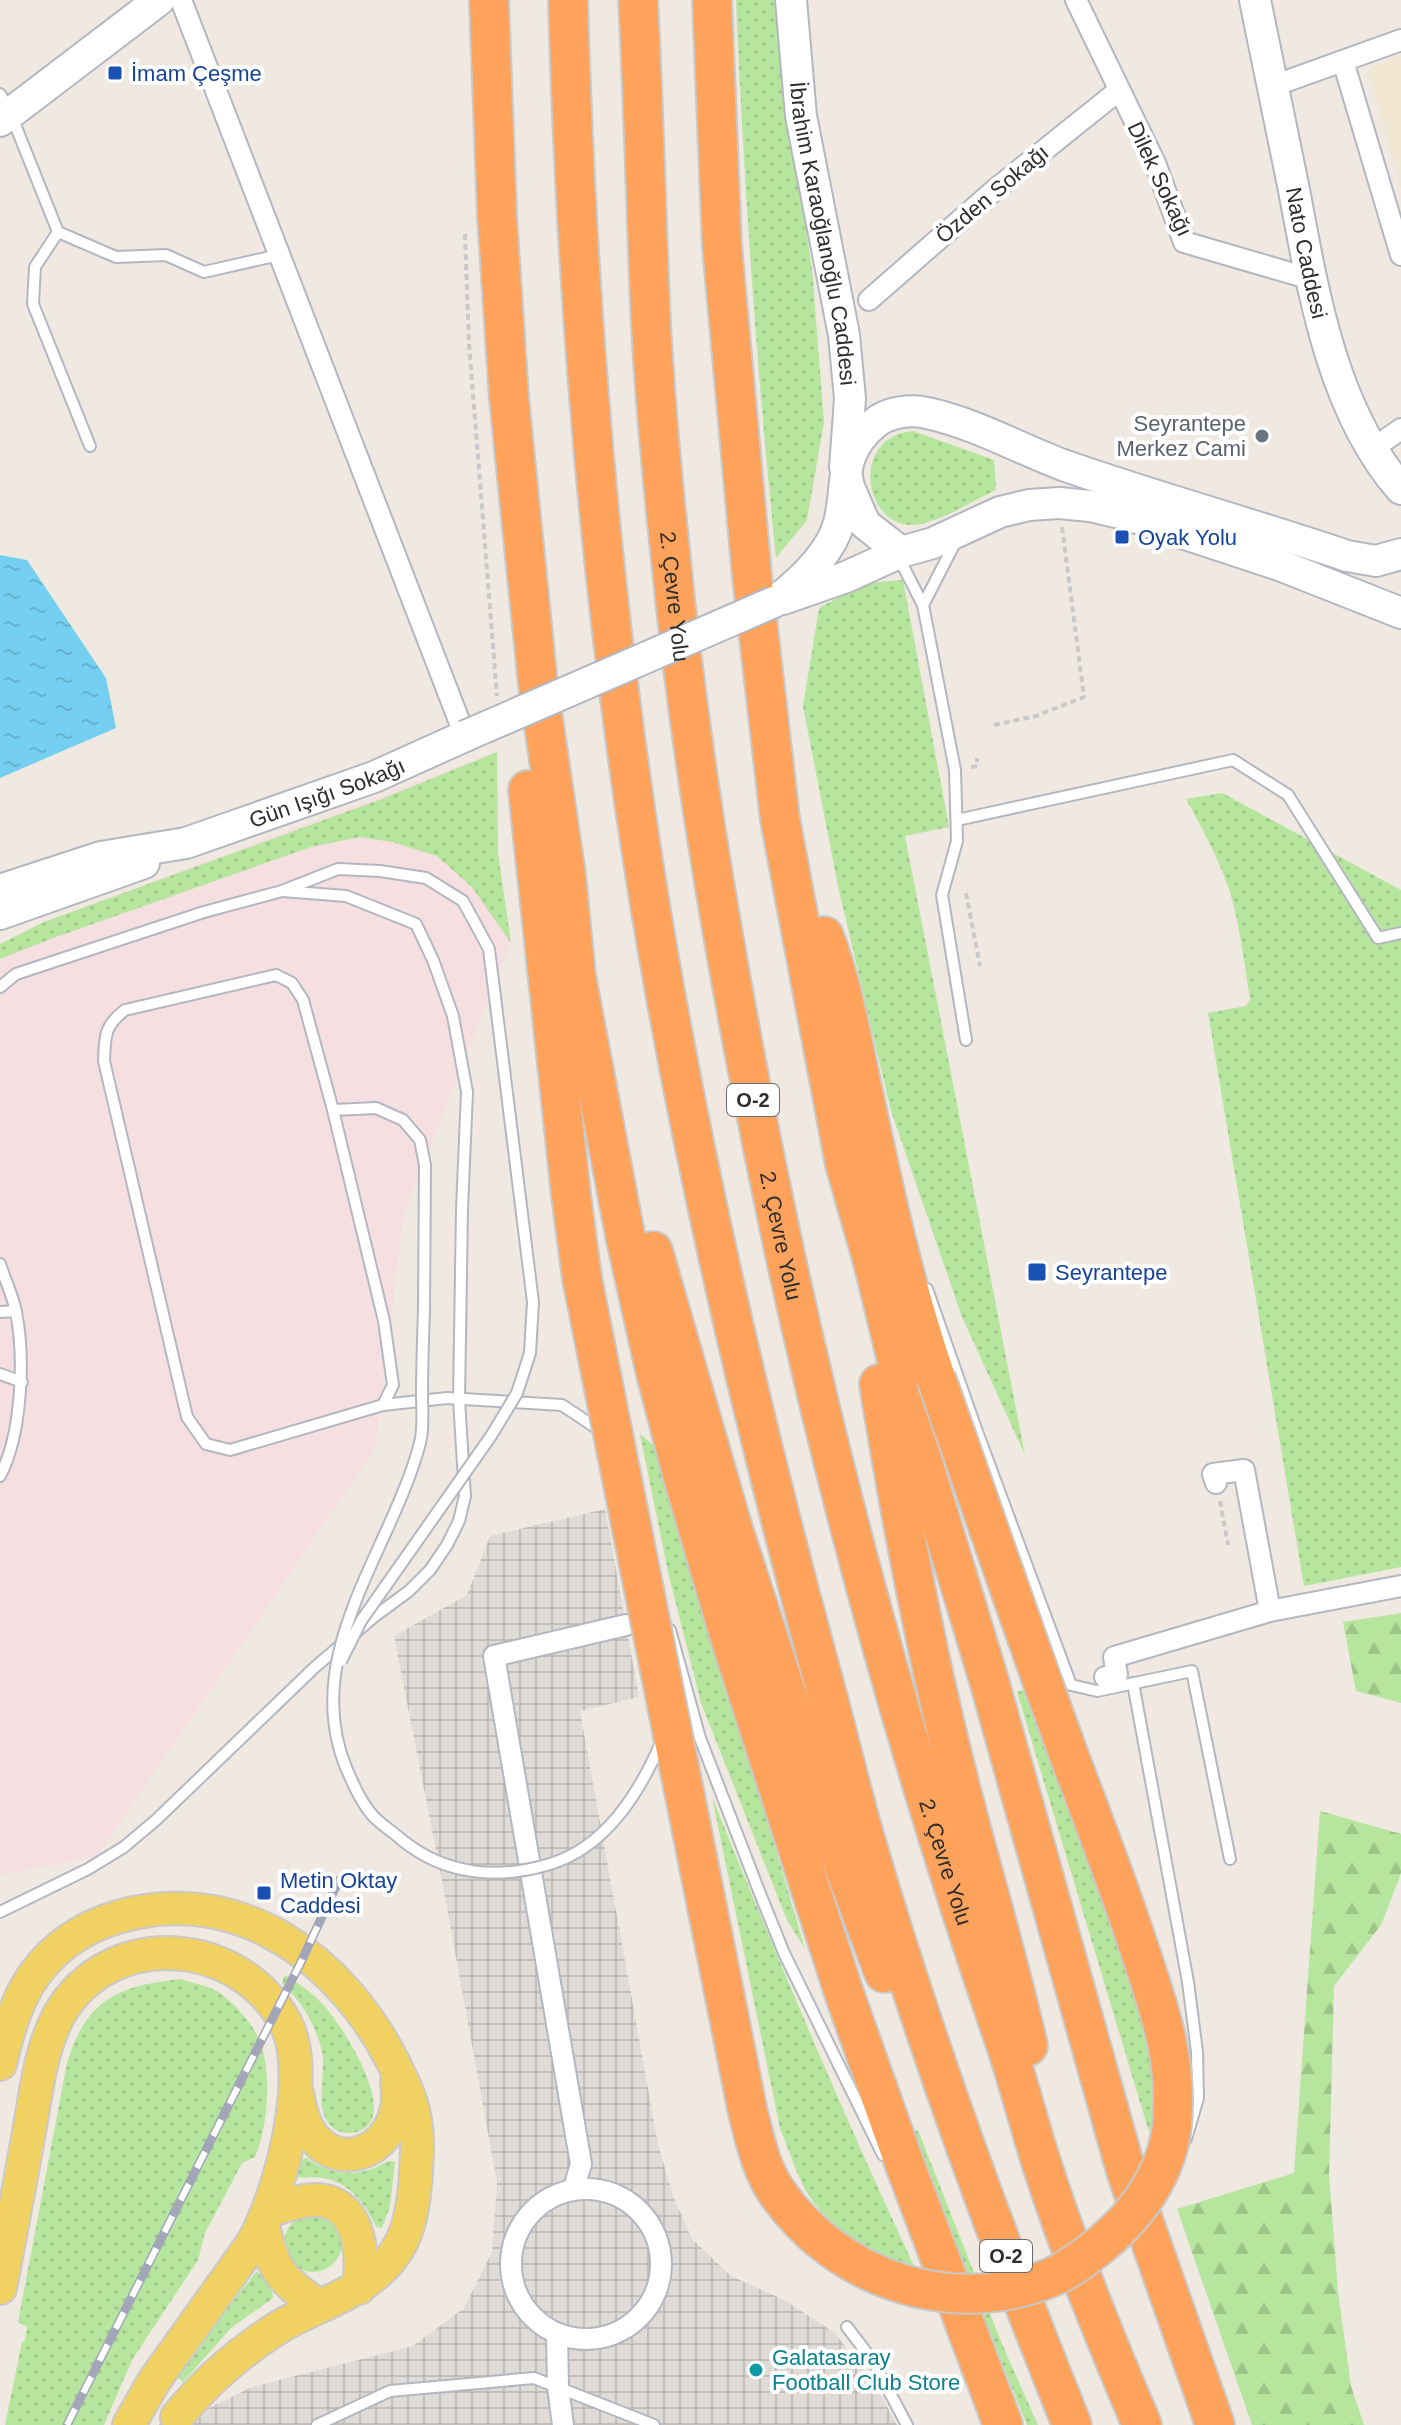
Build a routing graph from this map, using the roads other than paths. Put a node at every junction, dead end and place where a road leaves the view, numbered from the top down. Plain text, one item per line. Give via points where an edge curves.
1 (159, 0) edge
2 (181, 0) edge
3 (489, 0) edge
4 (568, 0) edge
5 (638, 0) edge
6 (712, 0) edge
7 (791, 0) edge
8 (1076, 0) edge
9 (1255, 0) edge
10 (1401, 40) edge
11 (1343, 61) junction
12 (1273, 86) junction
13 (1118, 91) junction
14 (3, 109) edge
15 (58, 232) junction
16 (279, 255) junction
17 (1401, 255) edge
18 (1311, 279) junction
19 (869, 300) dead end
20 (1401, 429) edge
21 (90, 446) dead end
22 (1371, 450) junction
23 (845, 467) junction
24 (1397, 481) edge
25 (961, 529) junction
26 (901, 552) junction
27 (1401, 554) edge
28 (774, 602) junction
29 (923, 605) junction
30 (531, 612) junction
31 (1401, 613) edge
32 (465, 736) junction
33 (780, 819) junction
34 (957, 820) junction
35 (186, 843) junction
36 (566, 875) junction
37 (0, 890) edge
38 (282, 891) junction
39 (0, 914) edge
40 (1401, 933) edge
41 (0, 987) edge
42 (966, 1040) dead end
43 (333, 1110) junction
44 (845, 1164) junction
45 (887, 1204) junction
46 (911, 1251) dead end
47 (0, 1264) edge
48 (922, 1278) dead end
49 (16, 1311) junction
50 (0, 1312) edge
51 (0, 1374) edge
52 (22, 1382) junction
53 (459, 1400) junction
54 (383, 1405) junction
55 (4, 1458) edge
56 (0, 1476) edge
57 (1216, 1483) road end
58 (647, 1546) dead end
59 (1401, 1586) edge
60 (1270, 1611) junction
61 (668, 1620) dead end
62 (626, 1625) dead end
63 (335, 1673) junction
64 (1105, 1677) dead end
65 (1133, 1683) junction
66 (670, 1723) junction
67 (1230, 1859) dead end
68 (0, 1912) edge
69 (0, 2064) edge
70 (395, 2066) junction
71 (296, 2085) junction
72 (944, 2085) junction
73 (888, 2165) dead end
74 (1162, 2166) junction
75 (1043, 2168) junction
76 (574, 2188) junction
77 (902, 2191) dead end
78 (266, 2218) junction
79 (932, 2237) junction
80 (0, 2288) edge
81 (359, 2288) junction
82 (319, 2306) junction
83 (847, 2327) dead end
84 (557, 2334) junction
85 (558, 2387) junction
86 (177, 2417) dead end
87 (129, 2425) edge
88 (317, 2425) edge
89 (563, 2425) edge
90 (654, 2425) edge
91 (907, 2425) edge
92 (1003, 2425) edge
93 (1072, 2425) edge
94 (1142, 2425) edge
95 (1215, 2425) edge

1 - 14 street
2 - 16 street
3 - 30 highway via 509,398
4 - 72 highway, O-2 via 596,473 629,764 658,954 724,1291 778,1518 864,1834
5 - 75 highway, 2. Çevre Yolu / O-2 via 651,333 670,553 700,794 742,1043 788,1274 856,1554 951,1885
6 - 33 highway via 732,370
7 - 23 street, İbrahim Karaoğlanoğlu Caddesi via 801,116 844,335 850,399
8 - 13 street, Dilek Sokağı
9 - 12 street, Nato Caddesi
10 - 11 street
11 - 12 street
11 - 17 street
12 - 18 street, Nato Caddesi
13 - 18 street, Dilek Sokağı via 1155,163 1184,242
13 - 19 street, Özden Sokağı
14 - 15 lane
15 - 16 lane via 116,257 166,255 204,272
15 - 21 lane via 35,267 33,304
16 - 32 street
18 - 22 street, Nato Caddesi via 1345,398
20 - 22 street
22 - 24 street, Nato Caddesi
23 - 26 street via 865,524
23 - 27 street via 876,422 899,412 924,412 1062,464 1347,556 1376,561
23 - 28 street, İbrahim Karaoğlanoğlu Caddesi via 838,524 823,552
25 - 26 street
25 - 29 lane
25 - 31 street via 1029,505 1090,506 1282,566
26 - 28 street
26 - 29 lane
28 - 32 street, Gün Işığı Sokağı, bridge
29 - 34 lane via 955,770
30 - 36 highway
30 - 66 highway, bridge via 524,656 525,753 571,1195 582,1278
32 - 35 street, Gün Işığı Sokağı via 374,777
33 - 44 highway
33 - 45 highway via 830,951
34 - 40 lane via 1233,760 1288,795 1378,938
34 - 42 lane via 957,841 942,895
35 - 37 street, Gün Işığı Sokağı via 101,857
35 - 39 street, Gün Işığı Sokağı via 145,863
36 - 72 highway via 642,1212 733,1529 872,1946 904,2019
36 - 79 highway via 576,976 607,1145 684,1481 845,1996
38 - 41 lane via 16,974
38 - 53 lane via 346,896 416,924 453,1016 467,1092
38 - 63 lane, bridge via 338,869 366,870 426,878 463,901 489,949 533,1302 530,1353 517,1393 361,1621
43 - 54 lane via 384,1321 393,1385
43 - 54 lane via 303,1000 284,977 125,1010 110,1021 104,1061 187,1417 206,1444 230,1450
43 - 63 lane, bridge via 376,1108 403,1120 420,1140 425,1165 422,1438 410,1479 342,1636
44 - 75 highway via 851,1234 897,1494 934,1680 1016,1990 1032,2066
44 - 95 highway via 917,1443 1126,2171
45 - 46 lane
45 - 74 highway, bridge via 913,1312 1104,1844 1168,2040 1173,2111
47 - 49 lane
48 - 65 lane via 1071,1685 1097,1691
49 - 50 lane
49 - 52 lane
51 - 52 lane
52 - 55 lane
53 - 54 lane
53 - 58 lane via 562,1405 619,1442
53 - 68 lane via 465,1496 459,1521 430,1570 315,1667 124,1847
55 - 56 lane
57 - 60 street via 1213,1474 1244,1470
59 - 60 street
60 - 64 street via 1114,1657 1117,1675
61 - 73 lane via 700,1738 784,1953
62 - 76 street via 494,1656 581,2164
63 - 66 lane, bridge via 333,1706 341,1755 373,1816 412,1848 452,1868 483,1874 554,1863 594,1841 630,1803
65 - 67 lane via 1192,1671
65 - 74 lane via 1197,2052 1198,2098 1184,2146
66 - 74 highway, bridge via 760,2159 791,2211 819,2238 850,2261 905,2287 959,2295 1016,2289 1066,2269 1118,2230
69 - 70 main road via 15,2012 40,1967 58,1949 88,1927 121,1916 190,1909 220,1913 272,1932 320,1965 374,2025
70 - 71 main road via 400,2097 395,2118 372,2147 348,2155 335,2154 315,2141 300,2113
70 - 81 main road via 416,2127 415,2186 401,2242
71 - 78 main road via 281,2170
71 - 80 main road via 296,2062 285,2023 260,1990 217,1963 186,1953 154,1952 119,1962 85,1984 60,2015 43,2056
72 - 93 highway, O-2
75 - 94 highway, 2. Çevre Yolu / O-2
76 - 84 street via 531,2211 517,2231 510,2255 521,2302 536,2321
76 - 84 street via 623,2197 643,2213 662,2260 659,2285 648,2308 630,2326 607,2337 582,2340
77 - 79 lane
78 - 81 main road via 297,2202 336,2205 359,2239
78 - 82 main road via 269,2252 279,2275
78 - 87 main road
79 - 92 highway
81 - 82 main road
82 - 86 main road via 237,2355
83 - 91 lane via 873,2361
84 - 85 street
85 - 88 lane via 534,2378 390,2391
85 - 89 street
85 - 90 lane

